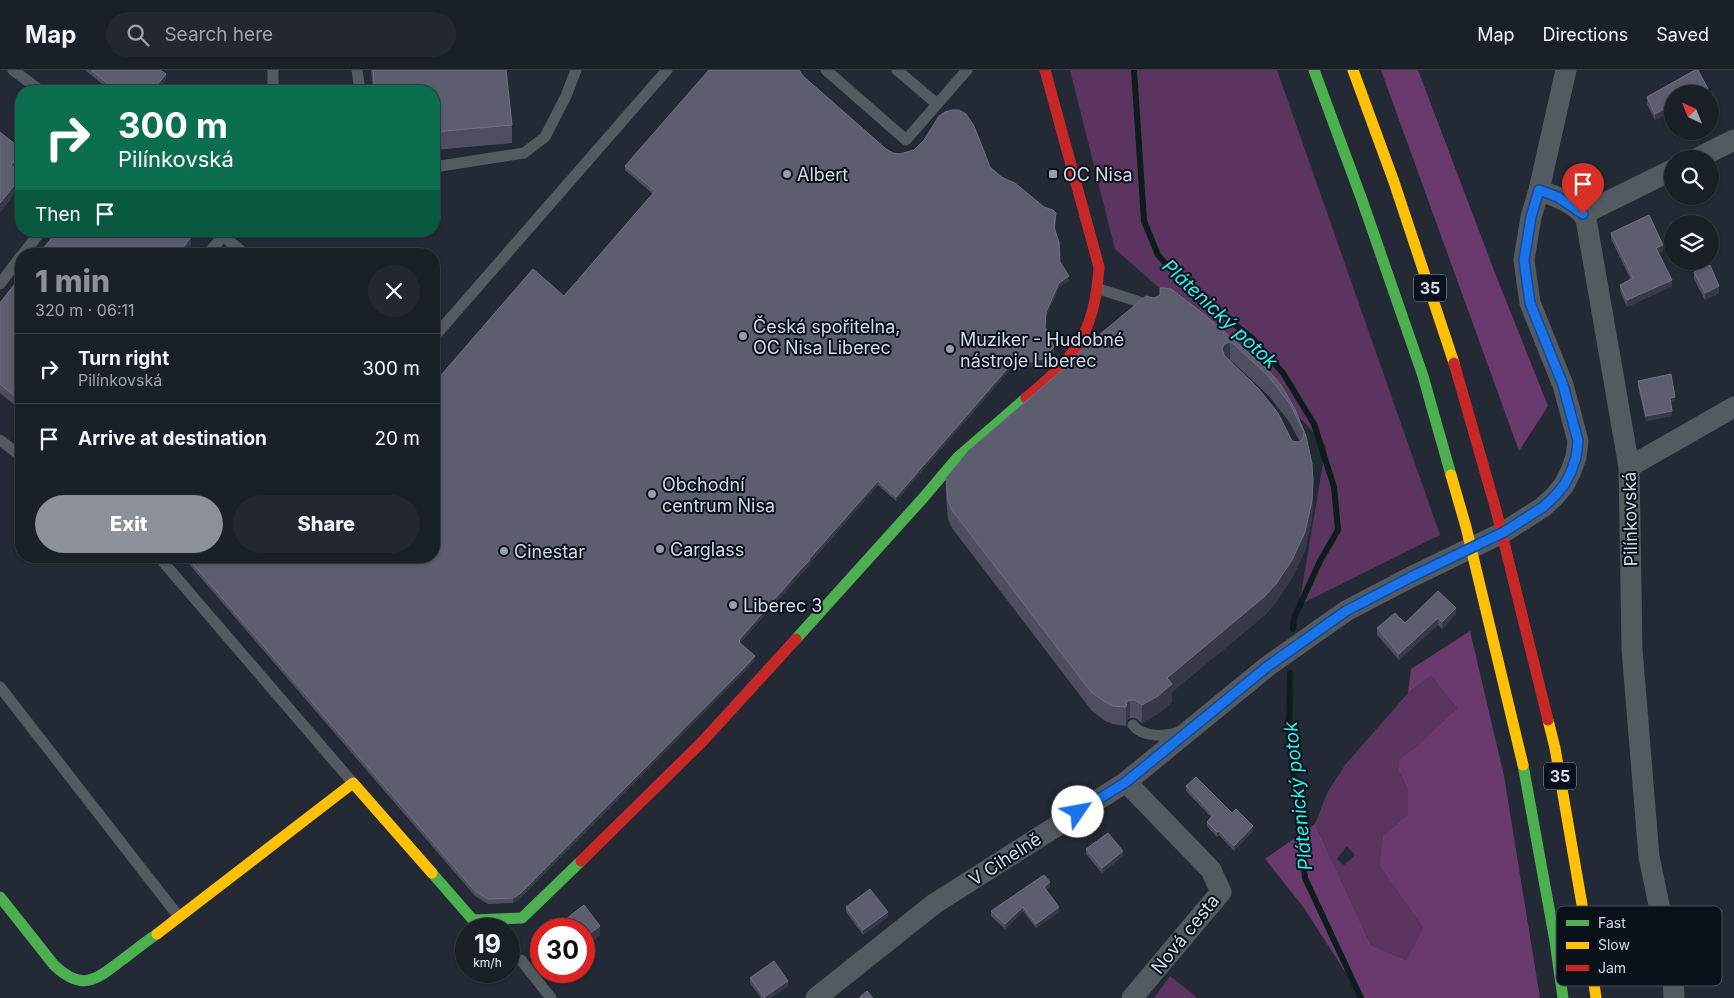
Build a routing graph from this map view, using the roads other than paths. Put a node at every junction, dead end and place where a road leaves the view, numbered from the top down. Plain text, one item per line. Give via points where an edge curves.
1 (13, 70) edge
2 (273, 70) edge
3 (357, 70) edge
4 (576, 70) edge
5 (667, 70) edge
6 (826, 70) edge
7 (897, 70) edge
8 (967, 70) edge
9 (1045, 70) edge
10 (1314, 70) edge
11 (1353, 70) edge
12 (1566, 70) edge
13 (33, 85) edge
14 (273, 85) edge
15 (359, 85) edge
16 (937, 104) junction
17 (1734, 140) edge
18 (1714, 150) edge
19 (440, 165) edge
20 (1664, 174) edge
21 (1539, 190) junction
22 (1583, 214) junction
23 (36, 237) edge
24 (218, 237) edge
25 (225, 237) edge
26 (28, 248) edge
27 (211, 248) edge
28 (238, 248) edge
29 (15, 264) edge
30 (0, 284) edge
31 (1098, 289) junction
32 (1153, 309) edge
33 (440, 330) edge
34 (1734, 407) edge
35 (0, 440) edge
36 (15, 451) edge
37 (1629, 467) junction
38 (924, 498) junction
39 (938, 498) dead end
40 (164, 563) edge
41 (0, 688) edge
42 (1133, 725) dead end
43 (1194, 726) junction
44 (1126, 782) junction
45 (353, 783) junction
46 (0, 897) edge
47 (1582, 906) edge
48 (1659, 906) edge
49 (180, 918) junction
50 (1556, 949) edge
51 (521, 960) dead end
52 (552, 998) edge
53 (816, 998) edge
54 (1132, 998) edge

1 - 13 lane
2 - 14 lane
3 - 15 lane
4 - 19 lane via 545,137 524,153
5 - 33 lane
6 - 16 lane via 906,140
7 - 16 lane
8 - 16 lane
9 - 31 main road via 1099,268
10 - 50 main road, 35 via 1423,376 1466,527 1521,752
11 - 47 main road, 35 via 1456,368 1496,510 1555,748
12 - 21 street
17 - 18 street
20 - 22 street
21 - 22 street via 1558,197
21 - 43 street, V Cihelně via 1524,260 1530,303 1563,385 1578,441 1576,457 1564,485 1543,507 1504,532 1346,611 1268,666
22 - 37 street, Pilínkovská
23 - 26 lane
24 - 27 lane
25 - 28 lane
29 - 30 lane
31 - 32 lane
31 - 38 main road via 1095,310 1071,356 1057,372 957,458
34 - 37 street
35 - 36 lane
37 - 48 street, Pilínkovská via 1632,649 1649,858
38 - 39 lane
38 - 45 main road via 702,742 522,918 474,920
40 - 45 lane
41 - 49 lane
42 - 43 lane via 1146,734 1163,735
43 - 44 street, V Cihelně
44 - 53 street, V Cihelně via 934,904
44 - 54 street, Nová cesta via 1211,870 1221,892
45 - 49 main road
46 - 49 main road via 59,970 86,986
51 - 52 lane

